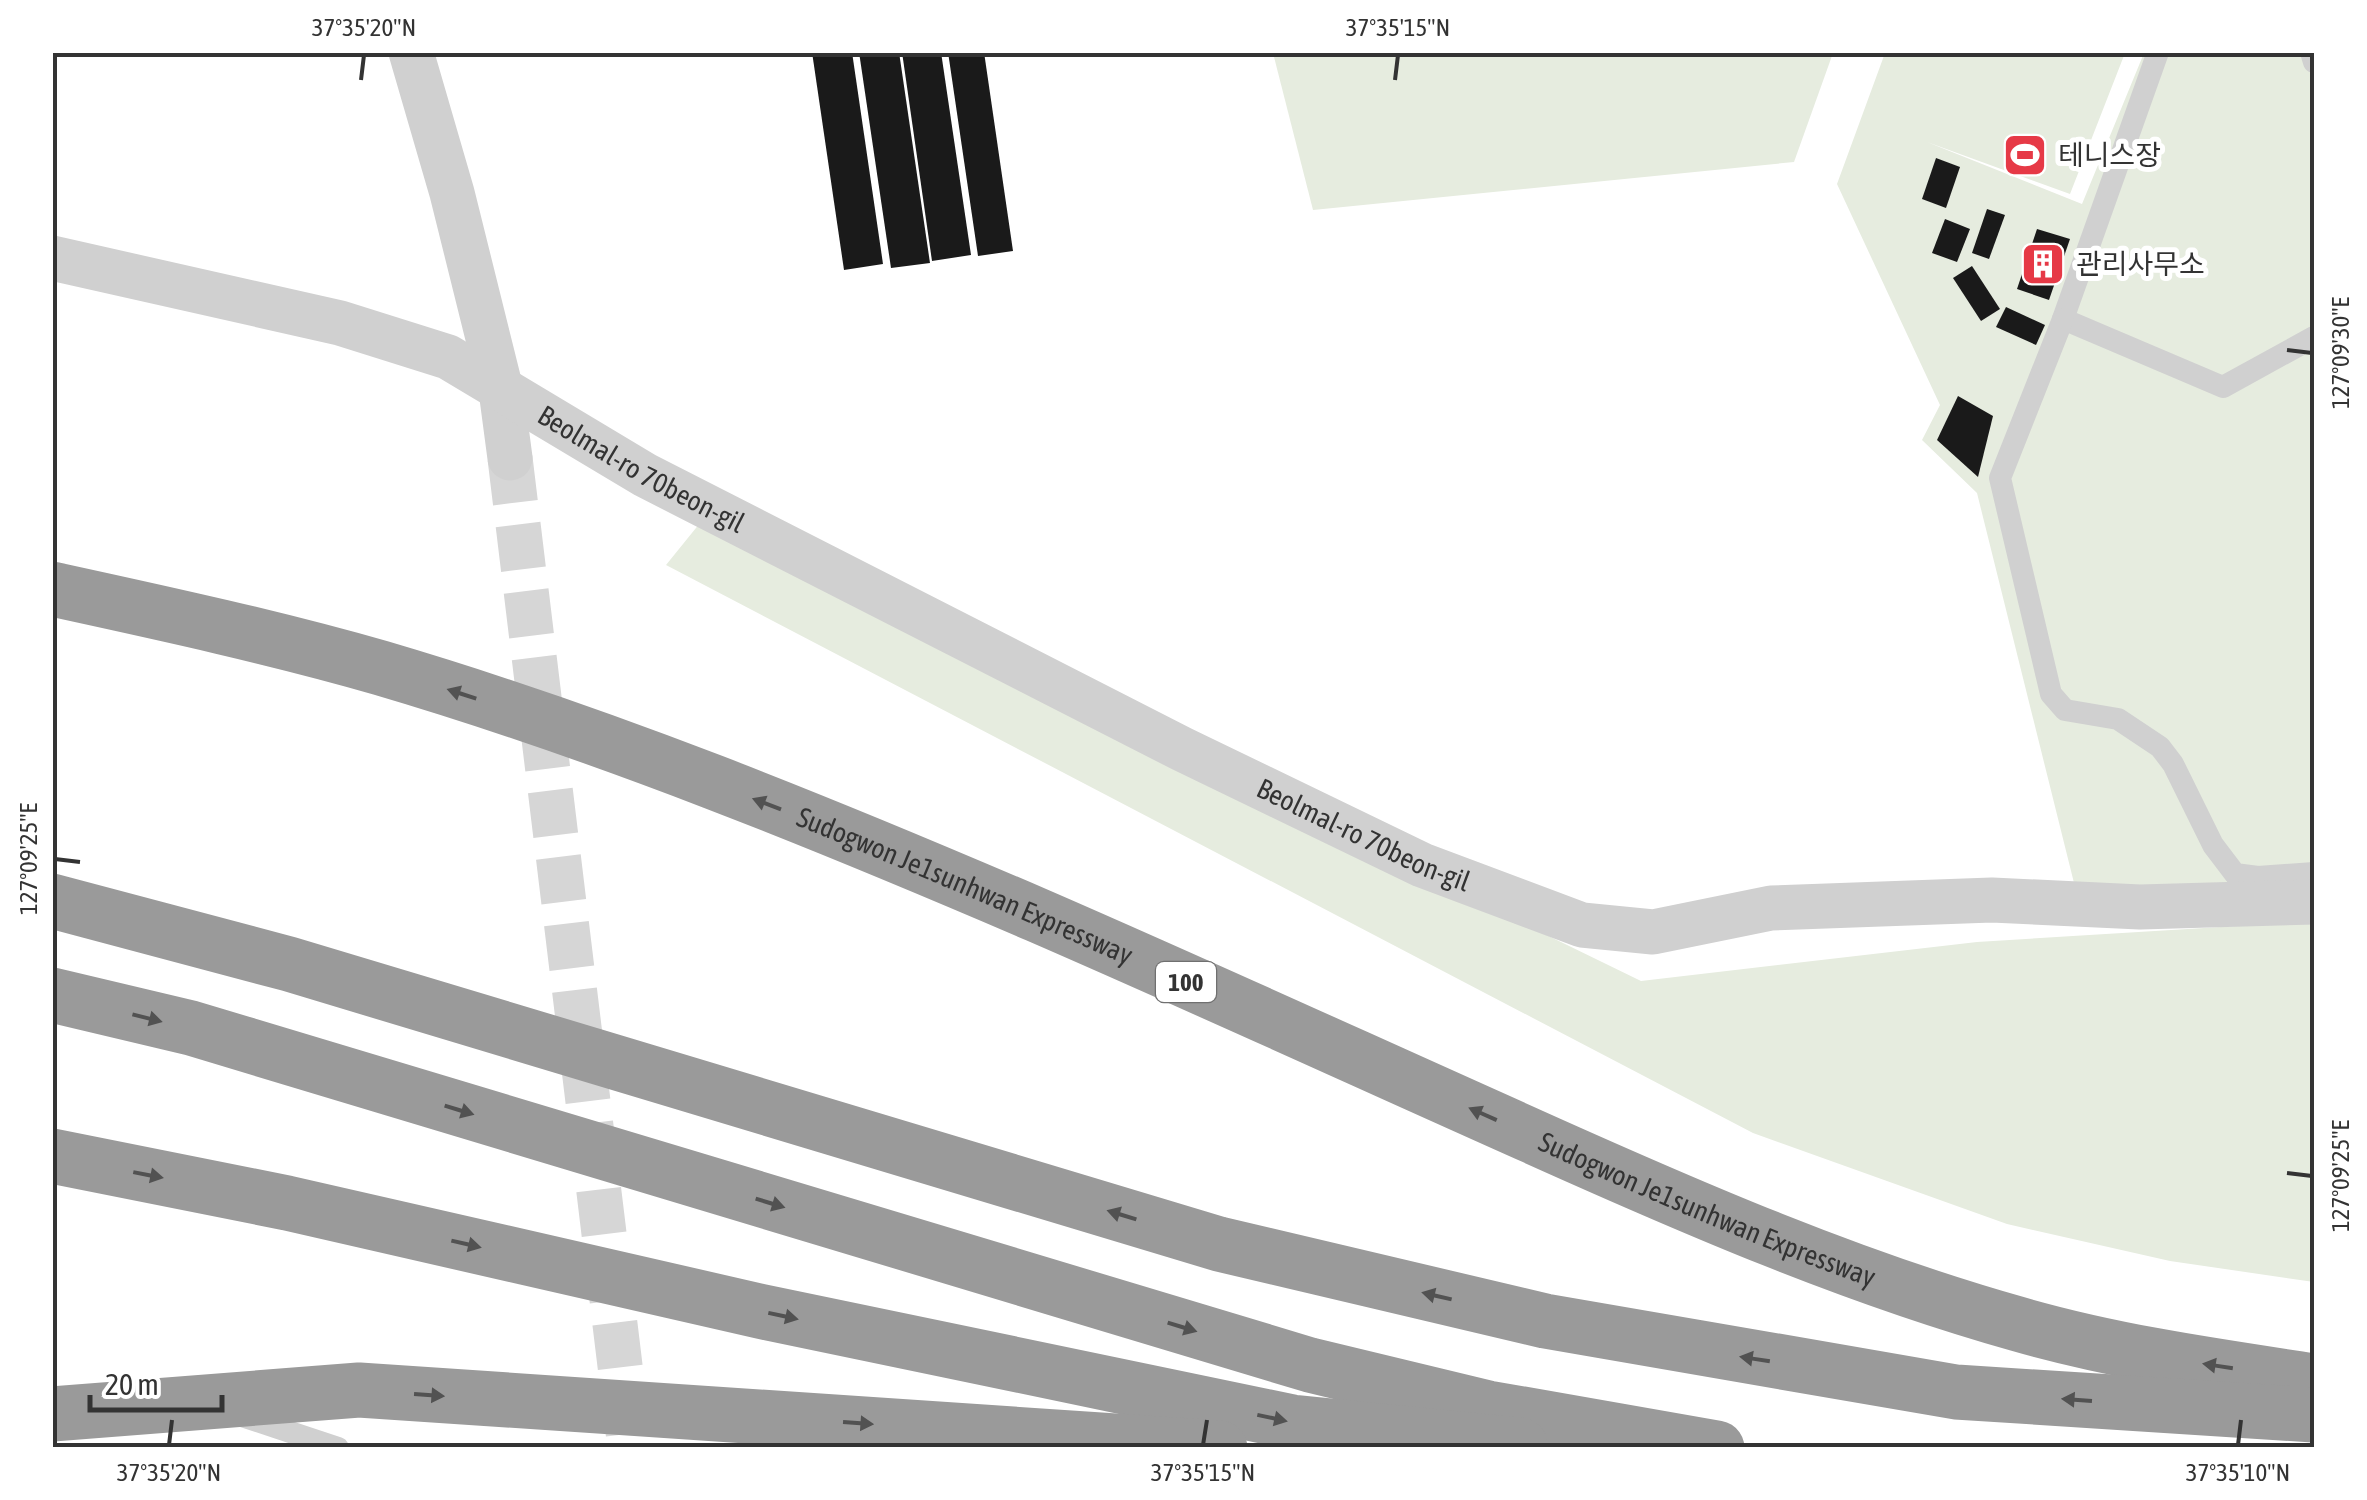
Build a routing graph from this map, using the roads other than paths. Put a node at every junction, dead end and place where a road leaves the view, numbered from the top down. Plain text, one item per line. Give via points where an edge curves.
1 (411, 52) edge
2 (2158, 52) edge
3 (2311, 52) edge
4 (2314, 62) edge
5 (52, 258) edge
6 (2063, 319) junction
7 (2314, 337) edge
8 (501, 390) junction
9 (510, 458) tunnel mouth
10 (52, 588) edge
11 (2314, 873) edge
12 (52, 901) edge
13 (2314, 902) edge
14 (52, 995) edge
15 (52, 1156) edge
16 (2314, 1381) edge
17 (200, 1403) junction
18 (52, 1414) edge
19 (2314, 1415) edge
20 (338, 1448) edge
21 (1220, 1448) edge
22 (1550, 1448) edge
23 (1717, 1448) edge

1 - 8 street, Beolmal-ro 70beon-gil
2 - 6 lane
3 - 4 lane
5 - 8 street, Beolmal-ro 70beon-gil via 340,322 448,357
6 - 7 lane via 2222,387
6 - 11 lane via 2000,478 2051,694 2066,710 2118,719 2160,747 2235,874
8 - 9 street, Beolmal-ro 70beon-gil
8 - 13 street, Beolmal-ro 70beon-gil via 645,475 1182,748 1422,864 1582,924 1653,932 1771,908 1992,900 2140,907
16 -> 10 highway, Sudogwon Je1sunhwan Expressway / 100 via 2020,1325 1860,1273 1712,1216 1018,907 583,732 380,668
19 -> 12 highway via 1956,1392 1527,1317 1219,1244 289,964
14 -> 23 highway via 191,1028 1310,1365 1488,1408
15 -> 22 highway via 1292,1422
17 - 18 highway
17 - 20 lane
17 -> 21 highway via 360,1390

